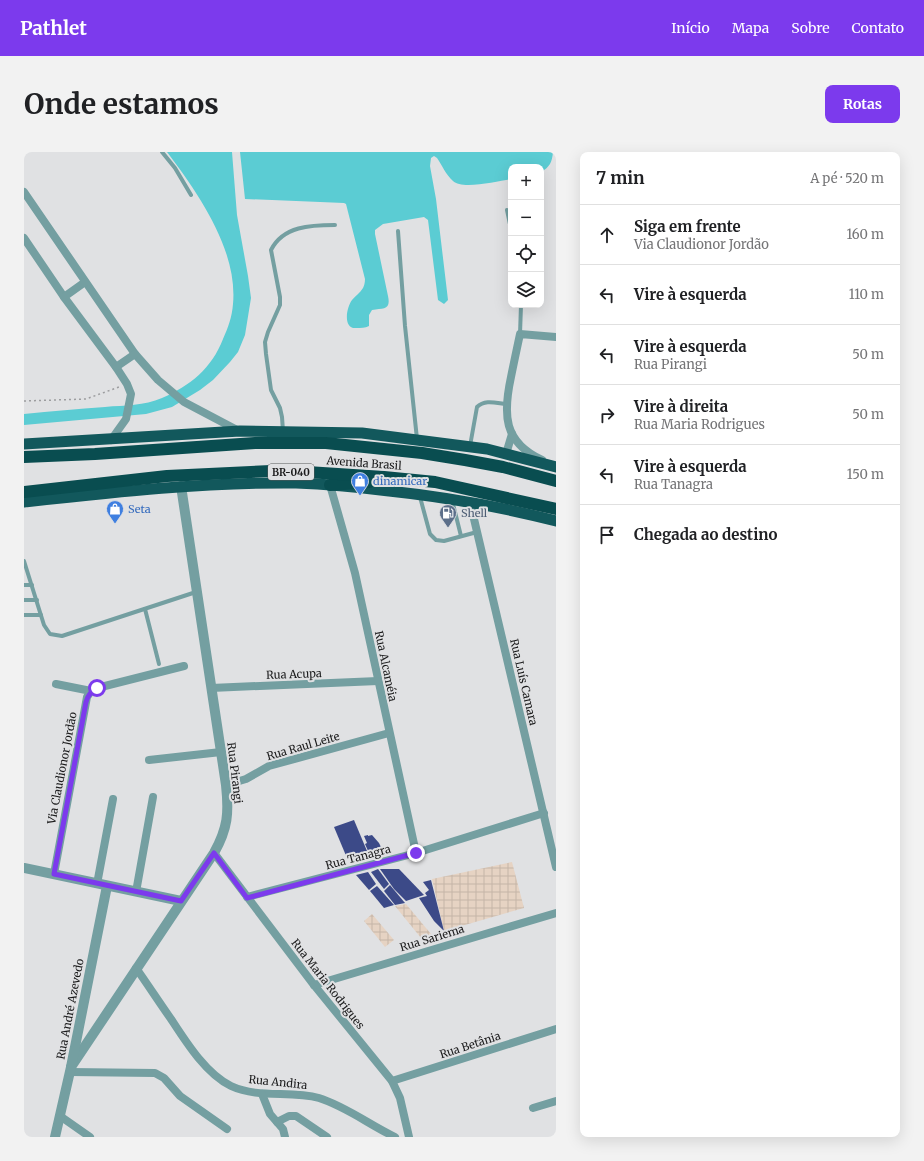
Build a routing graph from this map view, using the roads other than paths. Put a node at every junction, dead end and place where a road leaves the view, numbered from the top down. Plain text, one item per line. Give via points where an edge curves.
1 (162, 152) edge
2 (24, 192) edge
3 (191, 195) dead end
4 (507, 210) dead end
5 (508, 215) edge
6 (335, 225) dead end
7 (398, 231) dead end
8 (24, 238) edge
9 (85, 282) junction
10 (64, 297) junction
11 (521, 308) edge
12 (520, 334) junction
13 (556, 337) edge
14 (135, 354) junction
15 (116, 367) junction
16 (506, 404) junction
17 (240, 431) junction
18 (283, 432) junction
19 (512, 434) junction
20 (111, 440) junction
21 (416, 440) junction
22 (24, 444) edge
23 (470, 446) junction
24 (506, 454) junction
25 (24, 457) edge
26 (556, 467) edge
27 (556, 481) edge
28 (330, 484) junction
29 (181, 486) junction
30 (24, 492) edge
31 (419, 494) junction
32 (451, 498) junction
33 (24, 502) edge
34 (470, 502) junction
35 (556, 510) edge
36 (556, 521) edge
37 (477, 532) junction
38 (461, 536) junction
39 (24, 561) edge
40 (32, 584) junction
41 (24, 585) edge
42 (197, 592) junction
43 (24, 600) edge
44 (37, 600) junction
45 (145, 609) junction
46 (24, 615) edge
47 (41, 615) junction
48 (159, 664) dead end
49 (184, 666) dead end
50 (378, 681) junction
51 (56, 684) dead end
52 (211, 688) junction
53 (91, 691) junction
54 (389, 734) junction
55 (221, 752) junction
56 (150, 760) dead end
57 (226, 785) junction
58 (154, 797) dead end
59 (113, 799) dead end
60 (544, 813) junction
61 (214, 853) junction
62 (416, 853) junction
63 (556, 867) edge
64 (24, 868) edge
65 (54, 874) junction
66 (102, 885) junction
67 (136, 892) junction
68 (247, 898) junction
69 (181, 901) junction
70 (556, 913) edge
71 (136, 968) junction
72 (314, 985) junction
73 (556, 1028) edge
74 (70, 1070) junction
75 (392, 1082) junction
76 (262, 1094) junction
77 (556, 1101) edge
78 (533, 1108) dead end
79 (62, 1117) junction
80 (277, 1122) junction
81 (227, 1129) dead end
82 (55, 1137) edge
83 (58, 1137) edge
84 (90, 1137) edge
85 (285, 1137) edge
86 (327, 1137) edge
87 (393, 1137) edge
88 (409, 1137) edge

1 - 3 lane
2 - 9 street
4 - 5 lane
6 - 18 lane via 314,225 297,229 281,237 271,250 280,304 265,342 271,390 280,408
7 - 21 lane
8 - 10 street
9 - 10 street
9 - 14 street
10 - 15 street
11 - 12 lane
12 - 13 street
12 - 16 street
14 - 15 street
14 - 17 street via 154,377 184,402
15 - 20 street via 131,394 126,419
16 - 19 street via 508,425
16 - 23 lane via 485,401 480,403 477,407
17 - 18 highway
17 - 20 highway
18 - 21 highway via 362,433
19 - 24 street
19 - 26 street via 529,453
20 - 22 highway
21 - 23 highway
23 - 24 highway
24 - 26 highway
25 - 27 highway, Avenida Brasil via 255,442 326,443 465,460
28 - 29 highway
28 - 31 highway
28 - 35 highway via 369,482 422,488 537,509
28 - 50 street, Rua Alcaméia via 355,573
29 - 33 highway
29 - 42 street, Rua Pirangi
30 - 35 highway, Avenida Brasil / BR-040 via 167,476 271,471 435,482
31 - 32 highway
31 - 38 lane via 430,534 436,540 444,541
32 - 34 highway
32 - 38 lane
34 - 36 highway
34 - 37 street, Rua Luís Camara
37 - 38 lane
37 - 60 street, Rua Luís Camara
39 - 40 lane
40 - 41 lane
40 - 44 lane
42 - 45 lane
42 - 52 street, Rua Pirangi
43 - 44 lane
44 - 47 lane
45 - 47 lane via 62,636 50,634
45 - 48 lane
46 - 47 lane
49 - 53 street
50 - 52 street, Rua Acupa
50 - 54 street, Rua Alcaméia
51 - 53 street
52 - 55 street, Rua Pirangi
53 - 65 street, Via Claudionor Jordão via 87,696
54 - 57 street, Rua Raul Leite via 269,766 246,779
54 - 62 street, Rua Alcaméia
55 - 56 street
55 - 57 street, Rua Pirangi
57 - 61 street, Rua Pirangi via 228,818
58 - 67 street
59 - 66 street
60 - 62 street, Rua Tanagra
60 - 63 street, Rua Luís Camara
61 - 68 street, Rua Maria Rodrigues
61 - 69 street, Rua Pirangi
62 - 68 street, Rua Tanagra
64 - 65 street
65 - 66 street
66 - 67 street
66 - 74 street, Rua André Azevedo
67 - 69 street
68 - 72 street, Rua Maria Rodrigues
69 - 71 street, Rua Pirangi
70 - 72 street, Rua Sariema
71 - 74 street, Rua Pirangi
71 - 76 street, Rua Andira via 187,1043 211,1071 232,1086
72 - 75 street, Rua Maria Rodrigues
73 - 75 street, Rua Betânia
74 - 79 street, Rua André Azevedo
74 - 81 street via 160,1075 180,1096
75 - 88 street, Rua Maria Rodrigues via 400,1098
76 - 80 street via 267,1108
76 - 87 street, Rua Andira via 301,1094 319,1098
77 - 78 street
79 - 82 street, Rua André Azevedo
79 - 83 street
79 - 84 street
80 - 85 street
80 - 86 street via 289,1116 296,1116

